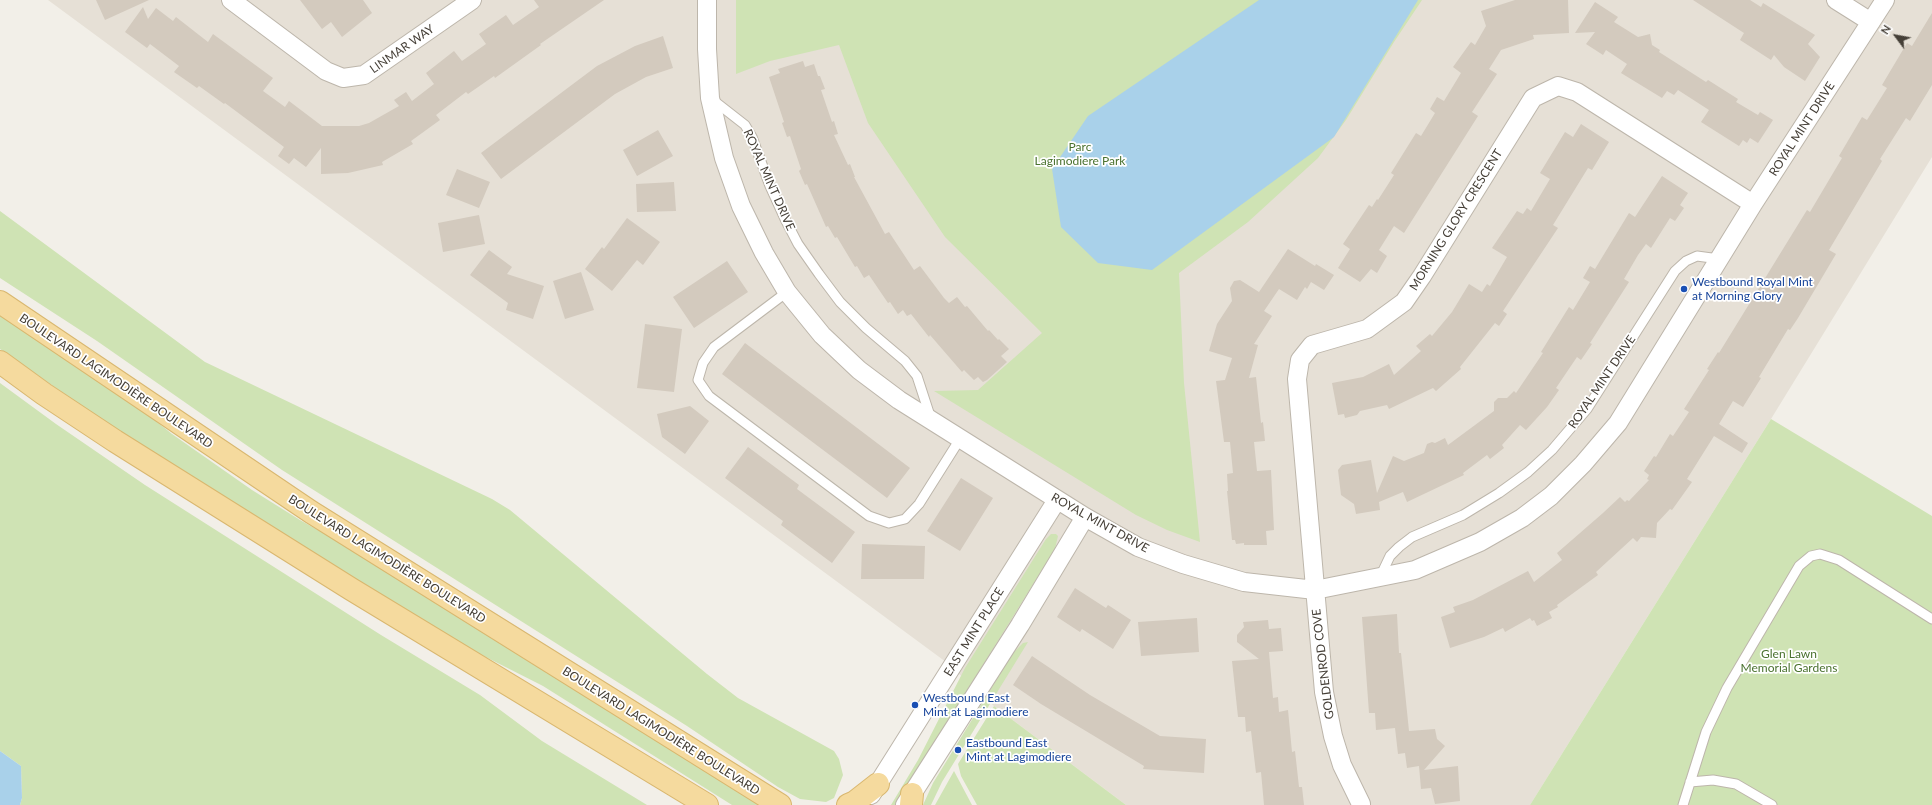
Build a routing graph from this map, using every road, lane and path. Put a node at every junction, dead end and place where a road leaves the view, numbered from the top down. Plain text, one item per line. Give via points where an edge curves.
1 (231, 0) edge
2 (472, 0) edge
3 (707, 0) edge
4 (1836, 0) edge
5 (1885, 0) edge
6 (1871, 22) junction
7 (710, 98) junction
8 (1753, 204) junction
9 (1719, 259) junction
10 (787, 292) junction
11 (0, 302) edge
12 (0, 362) edge
13 (932, 420) junction
14 (960, 439) junction
15 (1058, 500) junction
16 (1085, 517) junction
17 (1380, 577) junction
18 (1315, 590) junction
19 (1932, 619) edge
20 (1690, 782) junction
21 (878, 784) junction
22 (910, 801) edge
23 (1361, 804) dead end
24 (707, 805) edge
25 (780, 805) edge
26 (848, 805) edge
27 (865, 805) edge
28 (1683, 805) edge
29 (1772, 805) edge

1 - 2 street, LINMAR WAY via 326,71 343,78 364,75
3 - 7 street, ROYAL MINT DRIVE
4 - 6 street
5 - 6 street, ROYAL MINT DRIVE
6 - 8 street, ROYAL MINT DRIVE
7 - 10 street, ROYAL MINT DRIVE via 724,158 741,206
7 - 13 lane, ROYAL MINT DRIVE via 744,125 752,137 770,186 798,244 840,302 905,361 917,376
8 - 9 street, ROYAL MINT DRIVE
8 - 18 street, MORNING GLORY CRESCENT via 1577,92 1558,86 1533,98 1404,302 1367,329 1312,345 1300,360 1297,378
9 - 17 street, ROYAL MINT DRIVE via 1618,423 1551,496 1522,518 1480,542 1415,570
9 - 17 lane, ROYAL MINT DRIVE via 1697,256 1686,261 1675,271 1587,409 1552,450 1499,493 1463,515 1412,537 1399,546 1390,556
10 - 13 street, ROYAL MINT DRIVE via 822,335 860,370 899,400
10 - 14 lane via 714,347 703,363 698,380 709,396 869,516 889,524 905,519 919,504
11 - 25 main road, BOULEVARD LAGIMODIÈRE BOULEVARD via 317,516
12 - 24 main road via 122,446 351,589
13 - 14 street, ROYAL MINT DRIVE
14 - 15 street, ROYAL MINT DRIVE
15 - 16 street, ROYAL MINT DRIVE
15 - 21 street, EAST MINT PLACE
16 - 18 street, ROYAL MINT DRIVE via 1138,547 1184,564 1244,582
16 - 22 street
17 - 18 street, ROYAL MINT DRIVE
18 - 23 street, GOLDENROD COVE via 1324,692 1333,736 1342,765
19 - 20 lane via 1839,560 1820,554 1811,556 1799,566 1727,688 1706,732
20 - 28 lane
20 - 29 lane via 1713,780 1736,784
21 - 26 main road
21 - 27 street, EAST MINT PLACE

